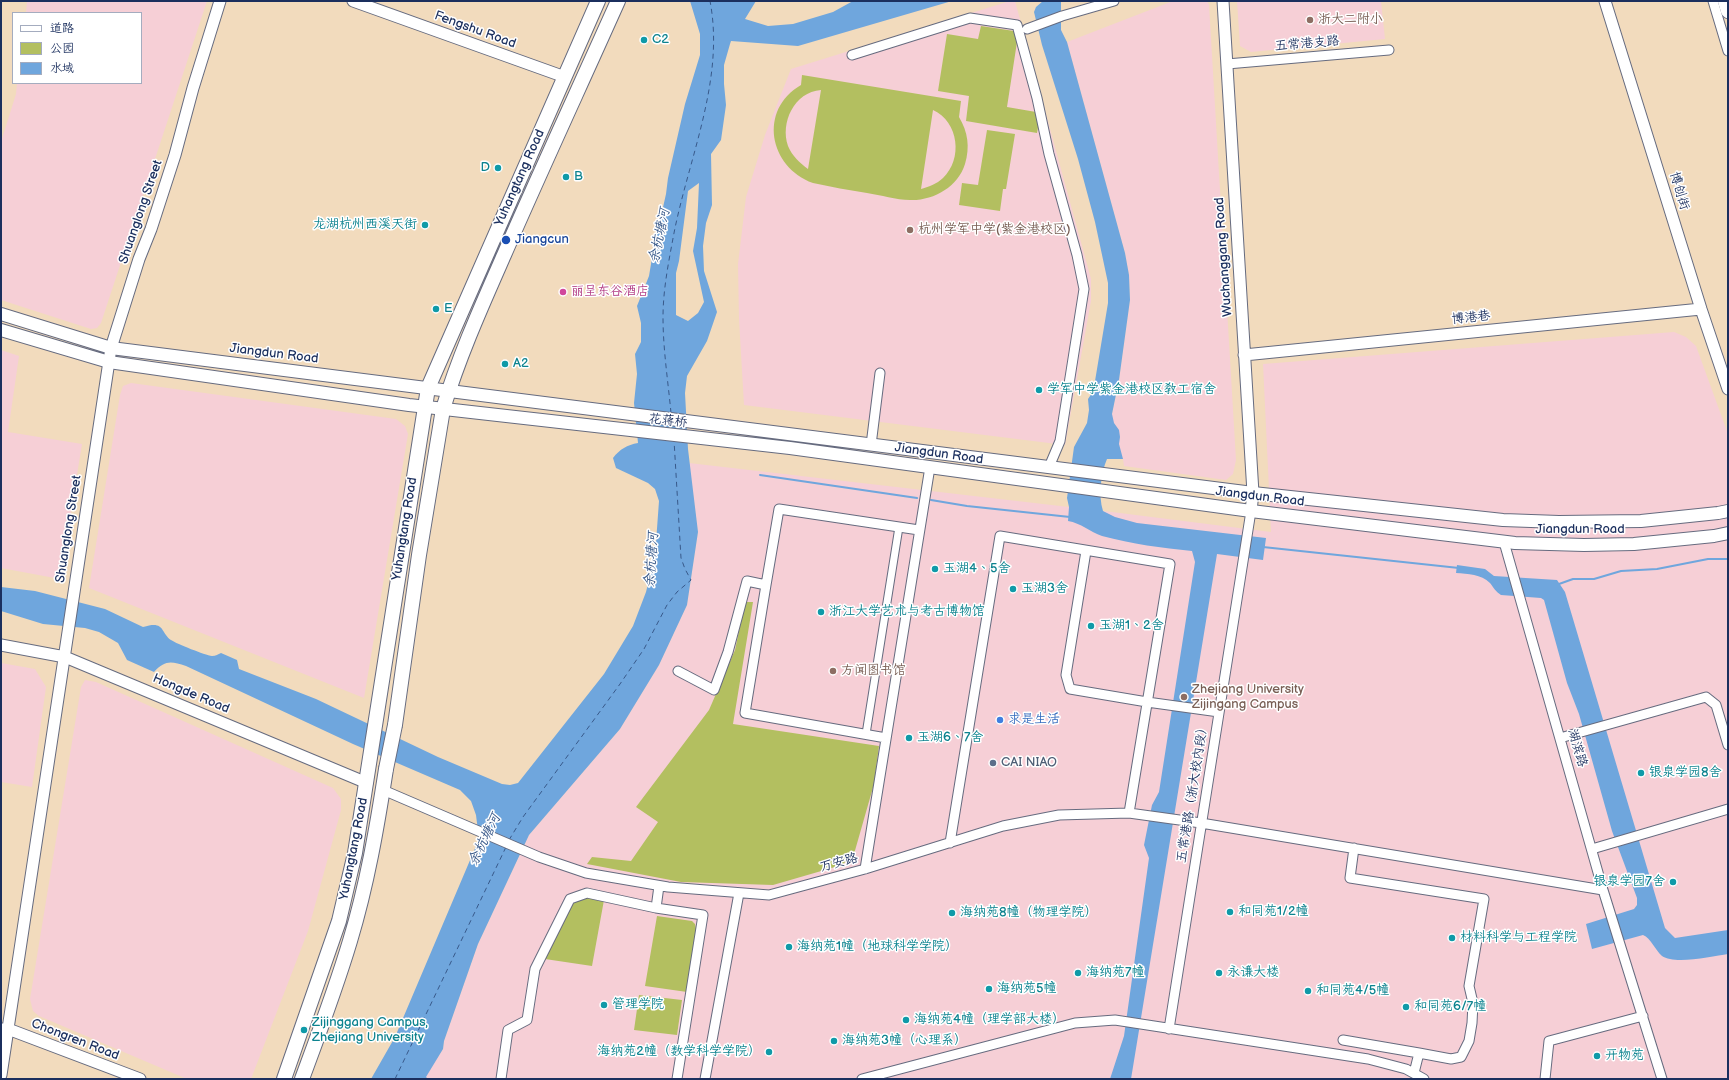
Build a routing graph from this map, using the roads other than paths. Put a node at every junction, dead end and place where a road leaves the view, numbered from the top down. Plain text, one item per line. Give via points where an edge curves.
1 (220, 1) edge
2 (353, 1) edge
3 (598, 1) edge
4 (618, 1) edge
5 (1114, 1) edge
6 (1223, 1) edge
7 (1605, 1) edge
8 (1713, 1) edge
9 (1725, 1) edge
10 (1728, 11) edge
11 (1031, 27) dead end
12 (1389, 50) dead end
13 (1728, 51) edge
14 (852, 55) dead end
15 (1227, 64) junction
16 (565, 77) junction
17 (1701, 309) junction
18 (1, 314) edge
19 (1, 330) edge
20 (112, 348) junction
21 (1244, 355) junction
22 (109, 362) junction
23 (880, 373) dead end
24 (428, 388) junction
25 (1728, 389) edge
26 (449, 390) junction
27 (547, 404) joint
28 (424, 407) junction
29 (443, 409) junction
30 (793, 435) joint
31 (871, 445) junction
32 (790, 448) joint
33 (930, 467) junction
34 (1054, 468) junction
35 (1253, 493) junction
36 (1251, 511) junction
37 (1728, 511) edge
38 (899, 527) junction
39 (919, 530) junction
40 (1728, 533) edge
41 (1504, 542) junction
42 (1086, 551) junction
43 (766, 584) junction
44 (1, 645) edge
45 (65, 657) junction
46 (678, 671) dead end
47 (1147, 702) junction
48 (1219, 712) junction
49 (866, 734) junction
50 (886, 738) junction
51 (1563, 738) junction
52 (1728, 745) edge
53 (367, 783) junction
54 (383, 790) junction
55 (1728, 809) edge
56 (1129, 813) junction
57 (1201, 824) junction
58 (950, 843) junction
59 (1354, 848) junction
60 (1596, 848) junction
61 (865, 869) junction
62 (659, 886) junction
63 (1603, 890) junction
64 (739, 893) junction
65 (656, 908) junction
66 (1643, 1016) junction
67 (1169, 1028) junction
68 (4, 1029) edge
69 (1344, 1040) dead end
70 (1419, 1053) junction
71 (1414, 1073) junction
72 (1, 1075) edge
73 (140, 1079) edge
74 (284, 1079) edge
75 (302, 1079) edge
76 (501, 1079) edge
77 (677, 1079) edge
78 (706, 1079) edge
79 (862, 1079) edge
80 (1424, 1079) edge
81 (1545, 1079) edge
82 (1662, 1079) edge

1 - 20 street, Shuanglong Street via 173,162 139,259
2 - 16 street, Fengshu Road
3 - 16 main road, Yuhangtang Road
4 - 26 main road, Yuhangtang Road via 507,248
5 - 11 street
6 - 15 street, Wuchanggang Road
7 - 17 street, 博创街
8 - 13 street
9 - 10 main road
12 - 15 street, 五常港支路
14 - 34 street via 970,18 1017,25 1084,289
15 - 21 street, Wuchanggang Road
16 - 24 main road, Yuhangtang Road
17 - 21 street, 博港巷
17 - 25 street, 博创街
18 - 20 main road, Jiangdun Road
19 - 22 main road
20 - 22 street, Shuanglong Street
20 - 24 main road, Jiangdun Road
21 - 35 street, Wuchanggang Road
22 - 28 main road
22 - 45 street, Shuanglong Street
23 - 31 street
24 - 26 main road, Jiangdun Road
24 - 28 main road, Yuhangtang Road
26 - 27 main road, Jiangdun Road
26 - 29 main road, Yuhangtang Road
27 - 30 main road, 花蒋桥
28 - 29 main road
28 - 53 main road, Yuhangtang Road
29 - 32 main road, 花蒋桥
29 - 54 main road, Yuhangtang Road, bridge
30 - 31 main road, Jiangdun Road
31 - 34 main road, Jiangdun Road
32 - 33 main road, Jiangdun Road
33 - 36 main road, Jiangdun Road
33 - 39 street
34 - 35 main road, Jiangdun Road
35 - 36 street, Wuchanggang Road
35 - 37 main road, Jiangdun Road via 1510,520 1559,522 1641,521
36 - 41 main road, Jiangdun Road
36 - 48 street, 五常港路（浙大校内段）
38 - 39 street
38 - 43 street via 779,509
38 - 49 street
39 - 50 street
40 - 41 main road, Jiangdun Road via 1634,544
41 - 51 street, 湖滨路
42 - 47 street via 1066,675 1070,689
42 - 47 street via 1170,564
42 - 58 street via 1000,536
43 - 46 street via 746,581 728,652 714,690
43 - 49 street via 745,713
44 - 45 street, Hongde Road
45 - 53 street, Hongde Road
45 - 68 street, Shuanglong Street
47 - 48 street
47 - 56 street
48 - 57 street, 五常港路（浙大校内段）
49 - 50 street
50 - 61 street
51 - 52 street via 1706,697 1716,705
51 - 60 street, 湖滨路
53 - 74 main road, Yuhangtang Road via 355,853 339,921
54 - 62 street, 万安路 via 539,857 586,873
54 - 75 main road, Yuhangtang Road via 367,876 350,940
55 - 60 street
56 - 57 street, 万安路
56 - 58 street, 万安路 via 1059,815 1003,826
57 - 59 street, 万安路
57 - 67 street, 五常港路（浙大校内段）
58 - 61 street, 万安路
59 - 63 street
59 - 70 street via 1350,878 1484,899 1469,986 1473,1003 1469,1041 1461,1057 1451,1059
60 - 63 street, 湖滨路
61 - 64 street, 万安路 via 769,895
62 - 64 street, 万安路
62 - 65 street
63 - 66 street, 湖滨路
64 - 78 street
65 - 76 street via 587,892 570,898 535,969 528,1020 508,1030
65 - 77 street via 703,915
66 - 81 street via 1549,1040
66 - 82 street
67 - 71 street via 1368,1058
67 - 79 street via 1115,1020 1075,1023
68 - 72 street, Shuanglong Street
68 - 73 street, Chongren Road
69 - 70 street
70 - 71 street
71 - 80 street

